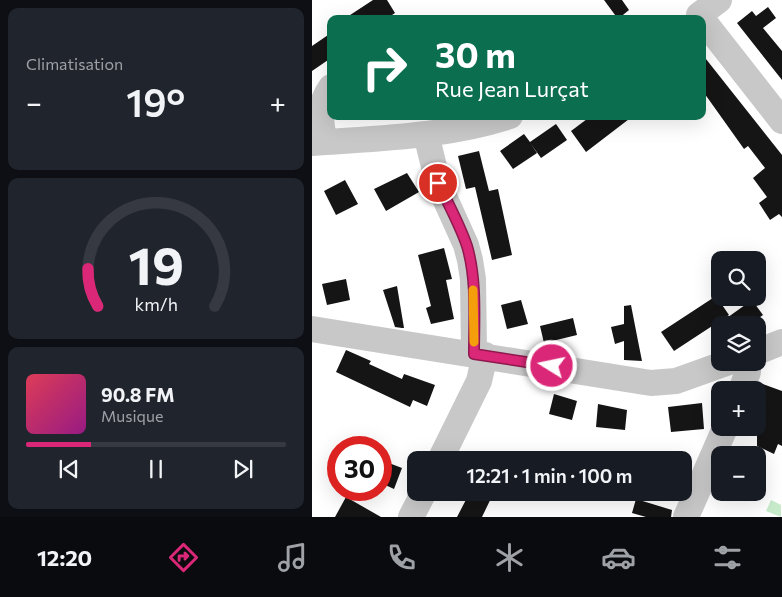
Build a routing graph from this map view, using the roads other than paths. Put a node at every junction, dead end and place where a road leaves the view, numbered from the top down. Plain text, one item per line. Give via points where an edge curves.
1 (706, 18) edge
2 (327, 94) edge
3 (498, 120) edge
4 (782, 120) edge
5 (426, 134) junction
6 (319, 143) edge
7 (312, 329) edge
8 (782, 342) edge
9 (766, 348) edge
10 (479, 355) junction
11 (711, 368) edge
12 (721, 436) edge
13 (444, 451) edge
14 (419, 501) edge
15 (411, 517) edge
16 (686, 517) edge

1 - 4 street
2 - 6 street via 320,115
3 - 5 street
5 - 6 street
5 - 10 street via 438,183 470,260
7 - 10 street
8 - 9 street
10 - 11 street via 651,383 676,381
10 - 13 street via 479,381
12 - 16 street
14 - 15 street

